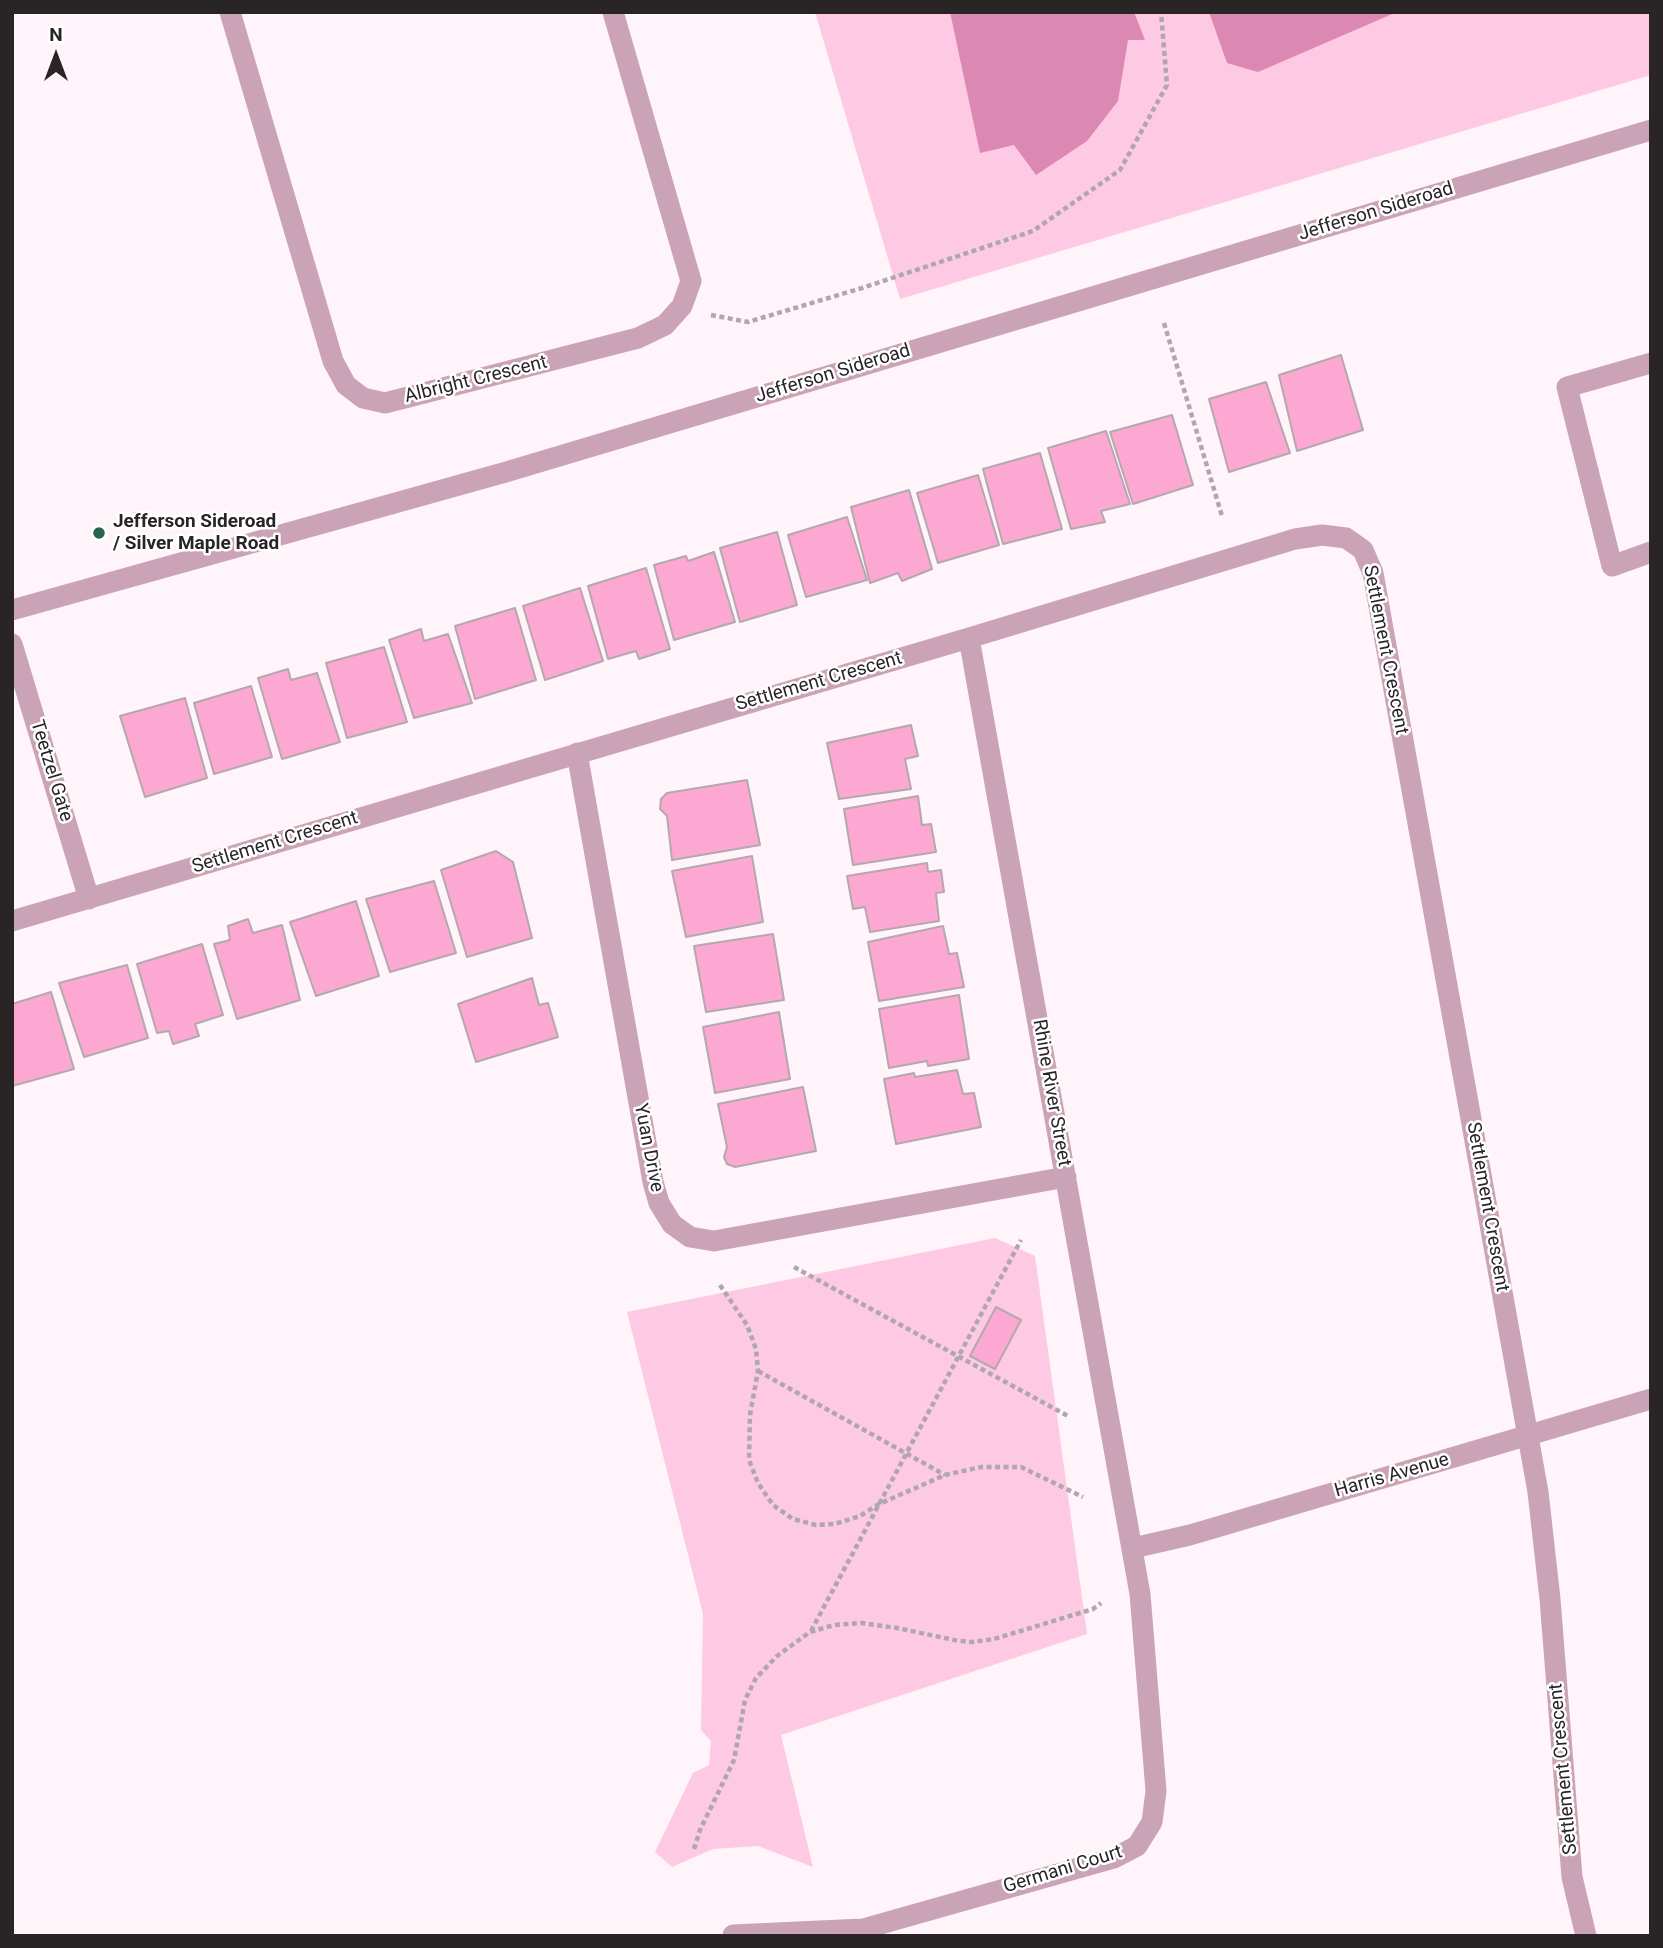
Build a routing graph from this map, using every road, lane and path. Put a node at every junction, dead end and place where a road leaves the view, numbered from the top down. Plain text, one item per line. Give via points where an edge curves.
1 (230, 12) edge
2 (613, 12) edge
3 (1161, 12) edge
4 (1651, 130) edge
5 (711, 315) dead end
6 (1164, 323) dead end
7 (1651, 363) edge
8 (1222, 516) dead end
9 (1651, 552) edge
10 (12, 610) edge
11 (969, 638) junction
12 (12, 644) edge
13 (577, 753) junction
14 (89, 899) junction
15 (12, 920) edge
16 (1066, 1177) junction
17 (1021, 1240) dead end
18 (794, 1267) dead end
19 (720, 1285) dead end
20 (959, 1358) junction
21 (758, 1371) junction
22 (1651, 1399) edge
23 (1068, 1416) dead end
24 (1528, 1436) junction
25 (905, 1452) junction
26 (945, 1475) junction
27 (1083, 1497) dead end
28 (879, 1504) junction
29 (1133, 1548) junction
30 (1101, 1603) dead end
31 (810, 1632) junction
32 (694, 1849) dead end
33 (733, 1935) edge
34 (1586, 1936) edge

1 - 2 street, Albright Crescent via 333,361 346,385 363,398 385,403 638,338 665,325 682,306 691,281
3 - 5 path via 1167,85 1120,170 1033,231 748,322
4 - 10 street, Jefferson Sideroad via 519,468
6 - 8 path
7 - 9 street via 1567,387 1612,566
11 - 13 street, Settlement Crescent
11 - 16 street, Rhine River Street
11 - 24 street, Settlement Crescent via 1295,539 1346,538 1363,550 1373,573
12 - 14 street, Teetzel Gate
13 - 14 street, Settlement Crescent
13 - 16 street, Yuan Drive via 653,1182 671,1224 690,1237 714,1241
14 - 15 street, Settlement Crescent
16 - 29 street, Rhine River Street
17 - 20 path
18 - 20 path
19 - 21 path via 747,1325
20 - 23 path
20 - 25 path
21 - 25 path
21 - 28 path via 750,1415 749,1460 773,1506 793,1519 816,1525 860,1516
22 - 24 street, Harris Avenue
24 - 29 street, Harris Avenue
24 - 34 street, Settlement Crescent via 1550,1599 1572,1877
25 - 26 path
25 - 28 path
26 - 27 path via 981,1466 1021,1466
26 - 28 path
28 - 31 path
29 - 33 street, Germani Court via 1156,1791 1152,1822 1137,1846 1114,1858 863,1930
30 - 31 path via 972,1642 861,1623
31 - 32 path via 756,1678 745,1700 734,1760

